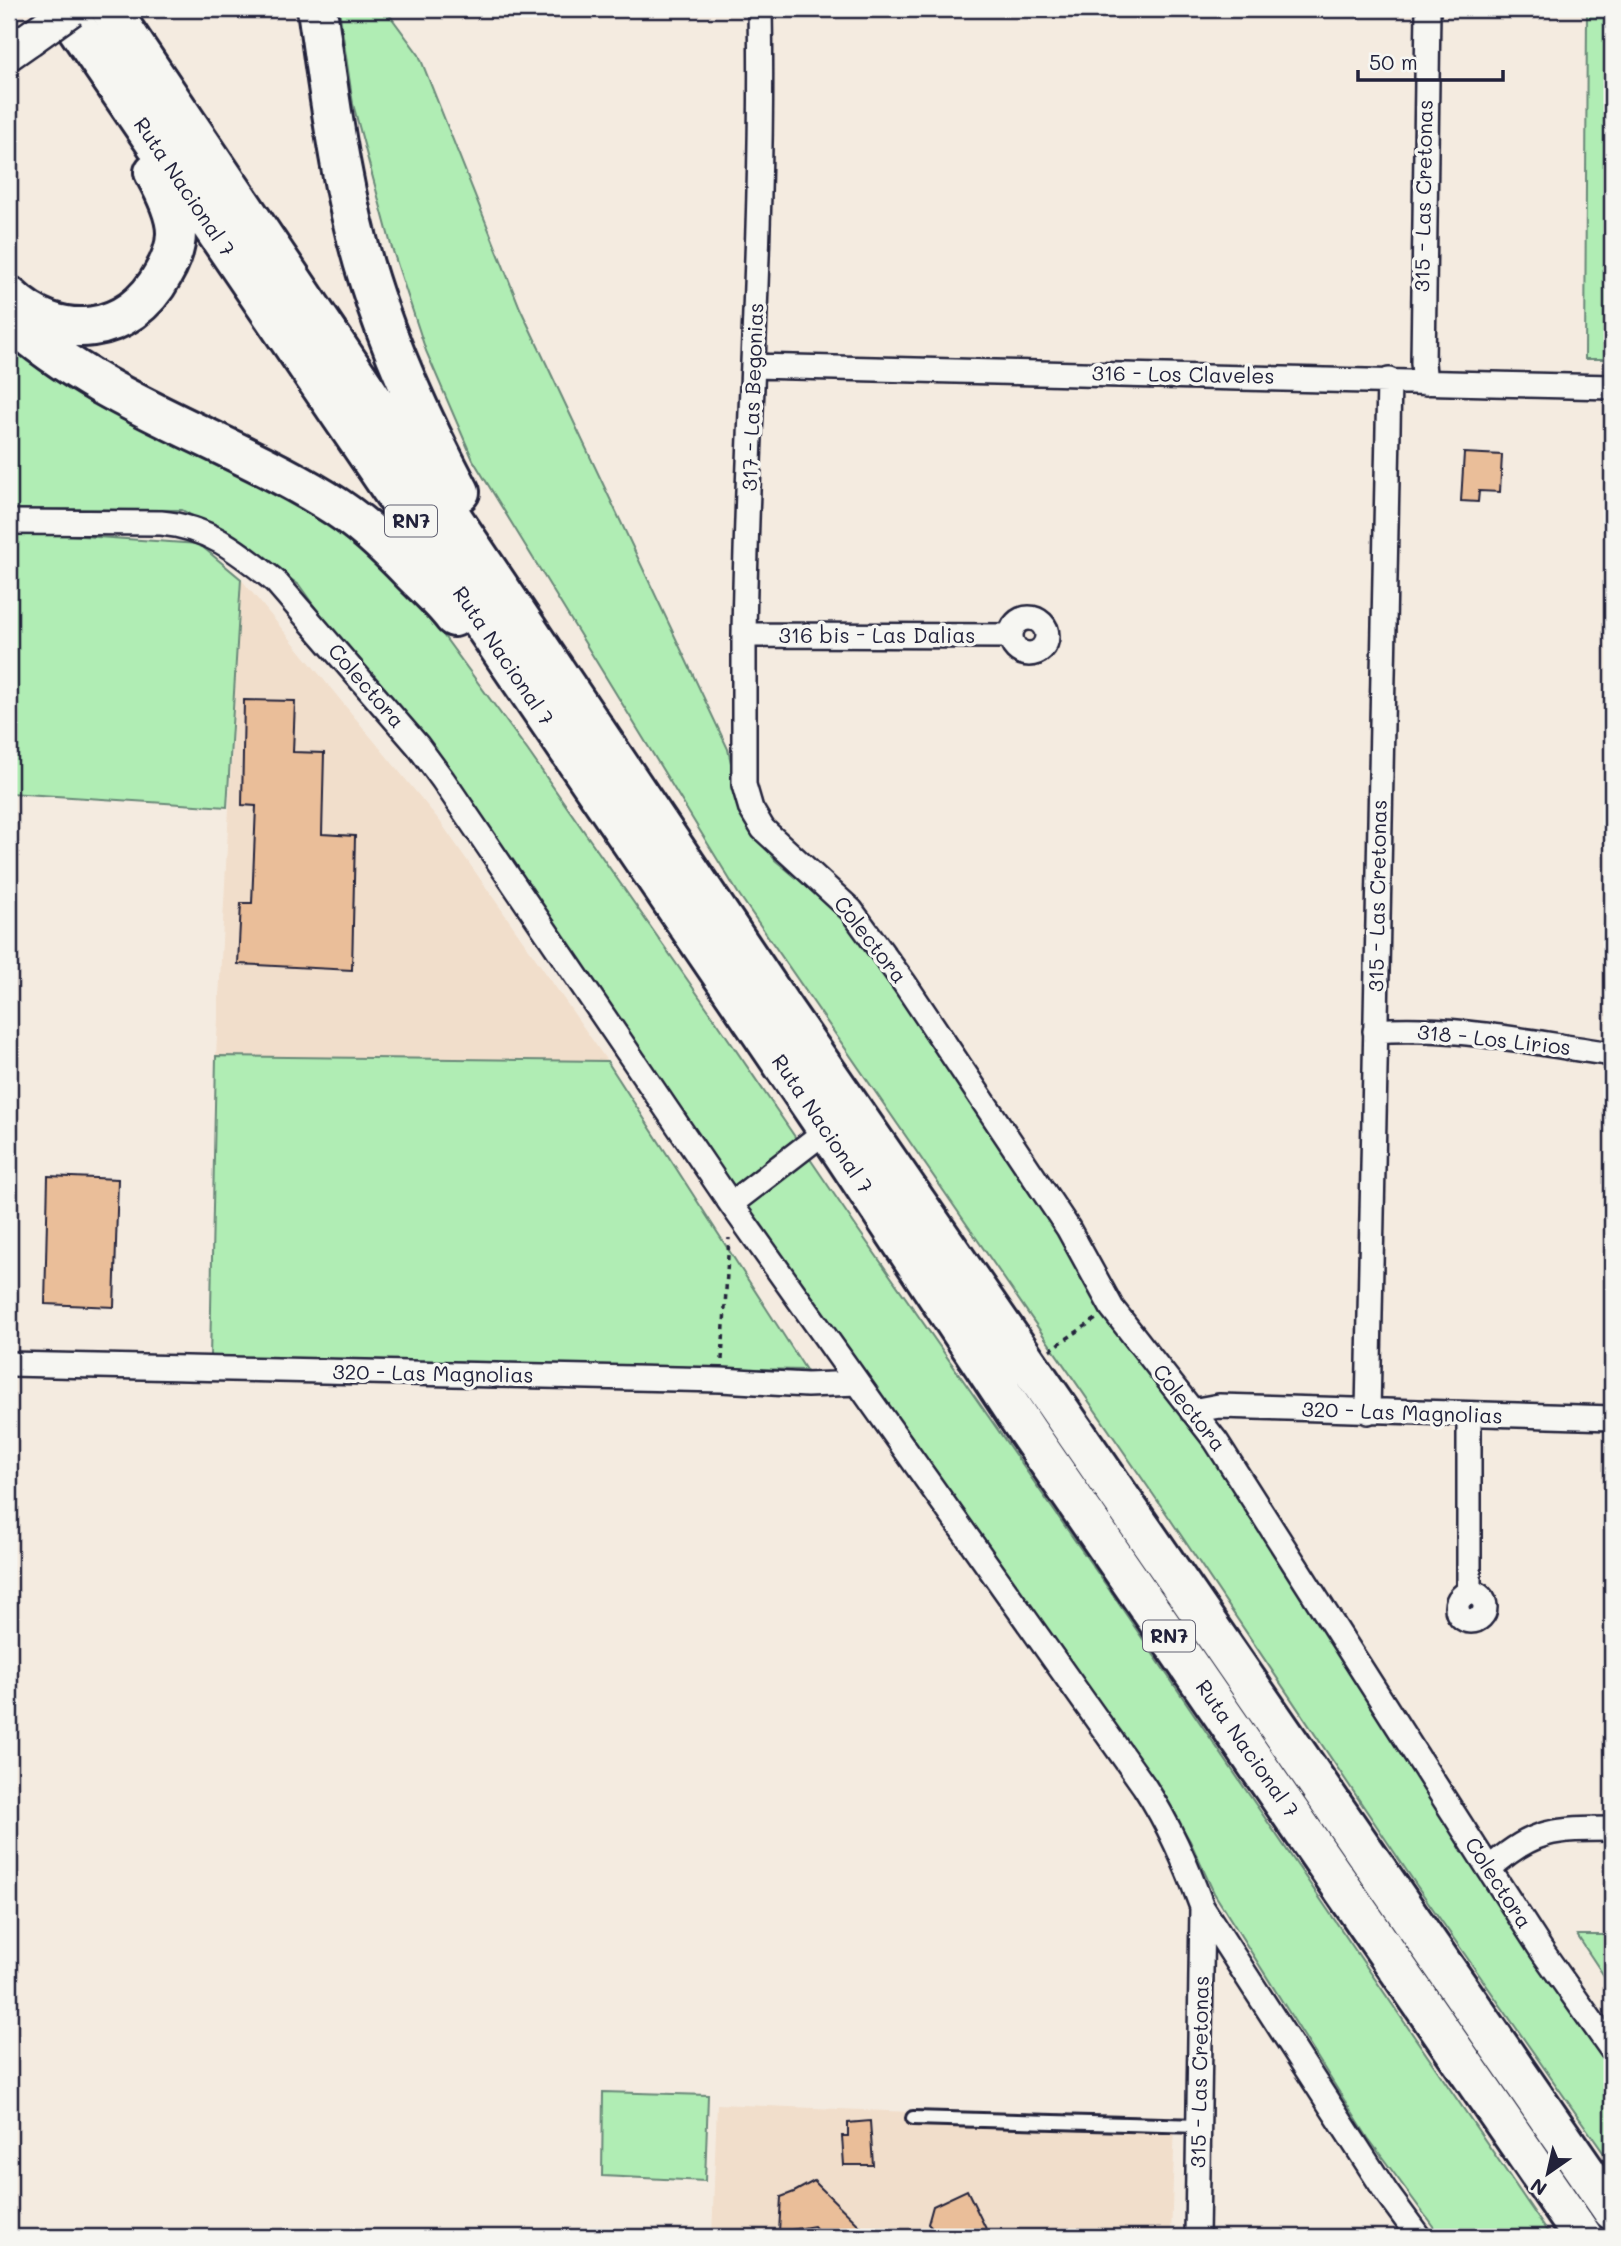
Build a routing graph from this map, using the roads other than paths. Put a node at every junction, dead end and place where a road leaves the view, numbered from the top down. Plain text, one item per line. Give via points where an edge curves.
1 (64, 9) edge
2 (71, 9) edge
3 (110, 9) edge
4 (317, 9) edge
5 (760, 9) edge
6 (1428, 9) edge
7 (19, 46) edge
8 (127, 102) junction
9 (9, 296) edge
10 (9, 319) edge
11 (754, 366) junction
12 (1388, 380) junction
13 (1425, 383) junction
14 (1612, 387) edge
15 (9, 522) edge
16 (744, 635) junction
17 (1010, 636) dead end
18 (543, 652) junction
19 (552, 729) junction
20 (744, 785) joint
21 (1376, 1031) junction
22 (1612, 1054) edge
23 (827, 1130) junction
24 (730, 1205) junction
25 (9, 1364) edge
26 (858, 1383) junction
27 (1192, 1411) junction
28 (1368, 1412) junction
29 (1469, 1415) junction
30 (1612, 1418) edge
31 (1469, 1593) dead end
32 (1612, 1829) edge
33 (1489, 1869) junction
34 (1202, 1907) junction
35 (1612, 2049) edge
36 (912, 2118) dead end
37 (1200, 2126) junction
38 (1612, 2210) edge
39 (1197, 2237) edge
40 (1419, 2237) edge
41 (1583, 2237) edge

1 - 8 highway, Ruta Nacional 7 / RN7
2 - 7 main road, bridge
3 - 18 highway, Ruta Nacional 7 / RN7
4 - 18 highway via 346,194 385,332 412,397
5 - 11 street, 317 - Las Begonias
6 - 13 street, 315 - Las Cretonas
8 - 9 highway via 172,211 176,232 169,264 156,287 136,309 103,326 78,328 41,320
8 - 19 highway, Ruta Nacional 7 / RN7
10 - 19 highway via 69,366 119,397 281,474 368,529 446,607
11 - 12 street, 316 - Los Claveles
11 - 16 street, 317 - Las Begonias
12 - 13 street, 316 - Los Claveles
12 - 21 street, 315 - Las Cretonas
13 - 14 street, 316 - Los Claveles
15 - 24 street, Colectora via 184,525 206,533 275,581 418,746
16 - 17 street, 316 bis - Las Dalias
16 - 20 street, 317 - Las Begonias
18 - 38 highway, Ruta Nacional 7 / RN7 via 785,1012
19 - 23 highway, Ruta Nacional 7 / RN7
20 - 27 street, Colectora via 763,829 851,910 905,984 1068,1228 1112,1308
21 - 22 street, 318 - Los Lirios via 1487,1034
21 - 28 street, 315 - Las Cretonas
23 - 24 street
23 - 41 highway, Ruta Nacional 7 / RN7 via 1035,1442
24 - 26 street, Colectora
25 - 26 street, 320 - Las Magnolias
26 - 34 street, Colectora via 1163,1815
27 - 28 street, 320 - Las Magnolias via 1219,1406
27 - 33 street, Colectora via 1216,1441
28 - 29 street, 320 - Las Magnolias
29 - 30 street, 320 - Las Magnolias
29 - 31 street
32 - 33 street via 1543,1833 1507,1852
33 - 35 street, Colectora
34 - 37 street, 315 - Las Cretonas
34 - 40 street, Colectora
36 - 37 lane
37 - 39 street, 315 - Las Cretonas

